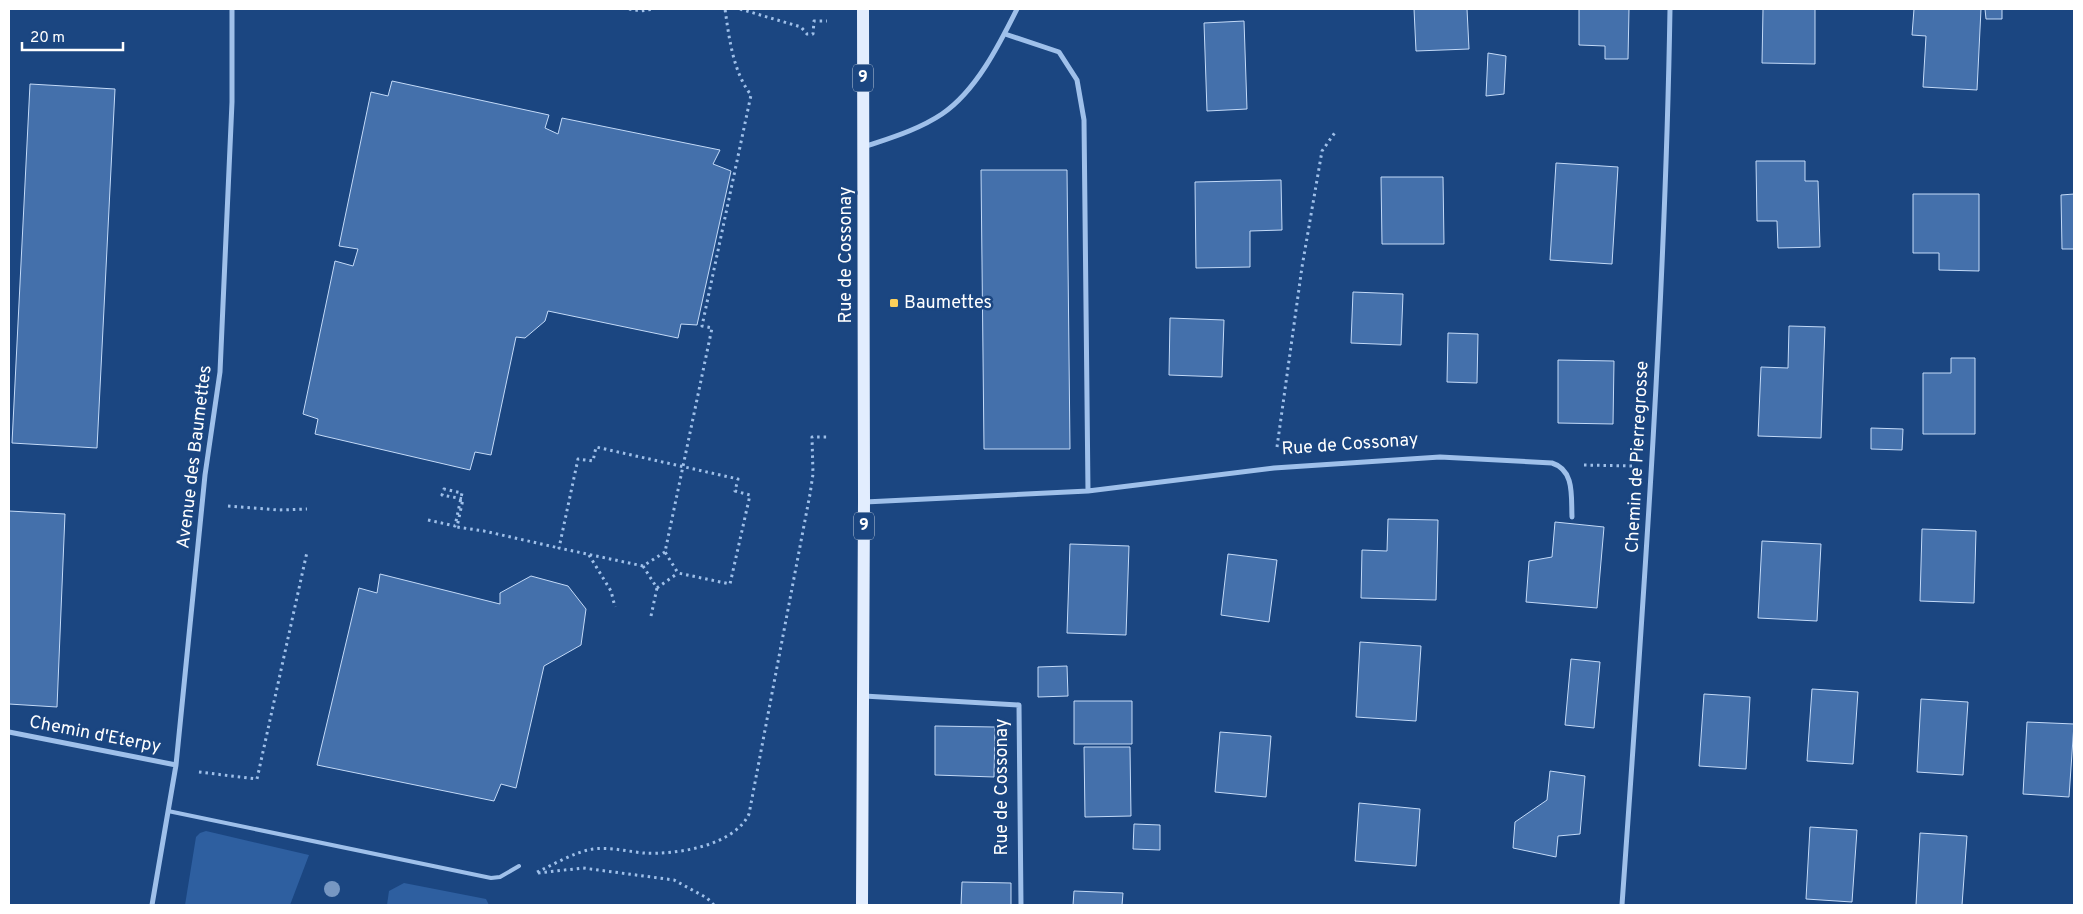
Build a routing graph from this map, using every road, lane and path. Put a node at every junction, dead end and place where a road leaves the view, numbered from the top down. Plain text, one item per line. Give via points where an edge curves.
1 (232, 9) edge
2 (629, 9) edge
3 (654, 9) edge
4 (724, 9) edge
5 (740, 9) edge
6 (863, 9) edge
7 (1017, 9) edge
8 (1670, 9) edge
9 (827, 22) dead end
10 (1005, 34) junction
11 (1336, 131) dead end
12 (864, 147) junction
13 (828, 437) dead end
14 (1590, 464) dead end
15 (1627, 466) dead end
16 (683, 467) junction
17 (1274, 468) junction
18 (1088, 491) junction
19 (864, 502) junction
20 (228, 506) dead end
21 (307, 509) dead end
22 (1572, 517) dead end
23 (428, 520) dead end
24 (559, 548) junction
25 (307, 552) dead end
26 (665, 552) junction
27 (588, 554) junction
28 (643, 566) junction
29 (678, 573) junction
30 (657, 588) junction
31 (615, 607) dead end
32 (652, 616) dead end
33 (863, 696) junction
34 (9, 732) edge
35 (176, 765) junction
36 (199, 772) dead end
37 (168, 812) junction
38 (519, 866) dead end
39 (152, 905) edge
40 (714, 905) edge
41 (862, 905) edge
42 (1021, 905) edge
43 (1622, 905) edge

1 - 35 street, Avenue des Baumettes via 232,102 220,372 205,475
2 - 3 path
4 - 16 path via 743,85 751,95 702,326 712,328
5 - 9 path via 801,27 807,34 813,34 814,21
6 - 12 main road, Rue de Cossonay / 9
7 - 10 street
8 - 43 street, Chemin de Pierregrosse via 1652,474
10 - 12 street via 974,84 943,114 914,130
10 - 18 street via 1059,52 1077,80 1084,120
11 - 17 path via 1322,151
12 - 19 main road, Rue de Cossonay / 9
13 - 40 path via 812,438 810,494 745,822 728,835 690,850 644,853 614,848 593,849 534,873 583,868 664,878 688,886
14 - 15 path
16 - 24 path via 596,447 593,461 578,458
16 - 26 path
16 - 29 path via 738,479 735,491 750,496 730,584
17 - 18 street, Rue de Cossonay
17 - 22 street, Rue de Cossonay via 1440,457 1552,462 1567,472
18 - 19 street, Rue de Cossonay
19 - 33 main road, Rue de Cossonay / 9
20 - 21 path
23 - 24 path via 455,526 458,510 460,502 462,493 444,489 442,495 456,498 463,499 457,527
24 - 27 path
25 - 36 path via 257,779
26 - 28 path
26 - 29 path
27 - 28 path
27 - 31 path via 611,591
28 - 30 path
29 - 30 path
30 - 32 path
33 - 41 main road, Rue de Cossonay / 9
33 - 42 street, Rue de Cossonay via 1019,705
34 - 35 street, Chemin d'Eterpy
35 - 37 street, Avenue des Baumettes
37 - 38 lane via 484,877 500,878
37 - 39 street, Avenue des Baumettes

